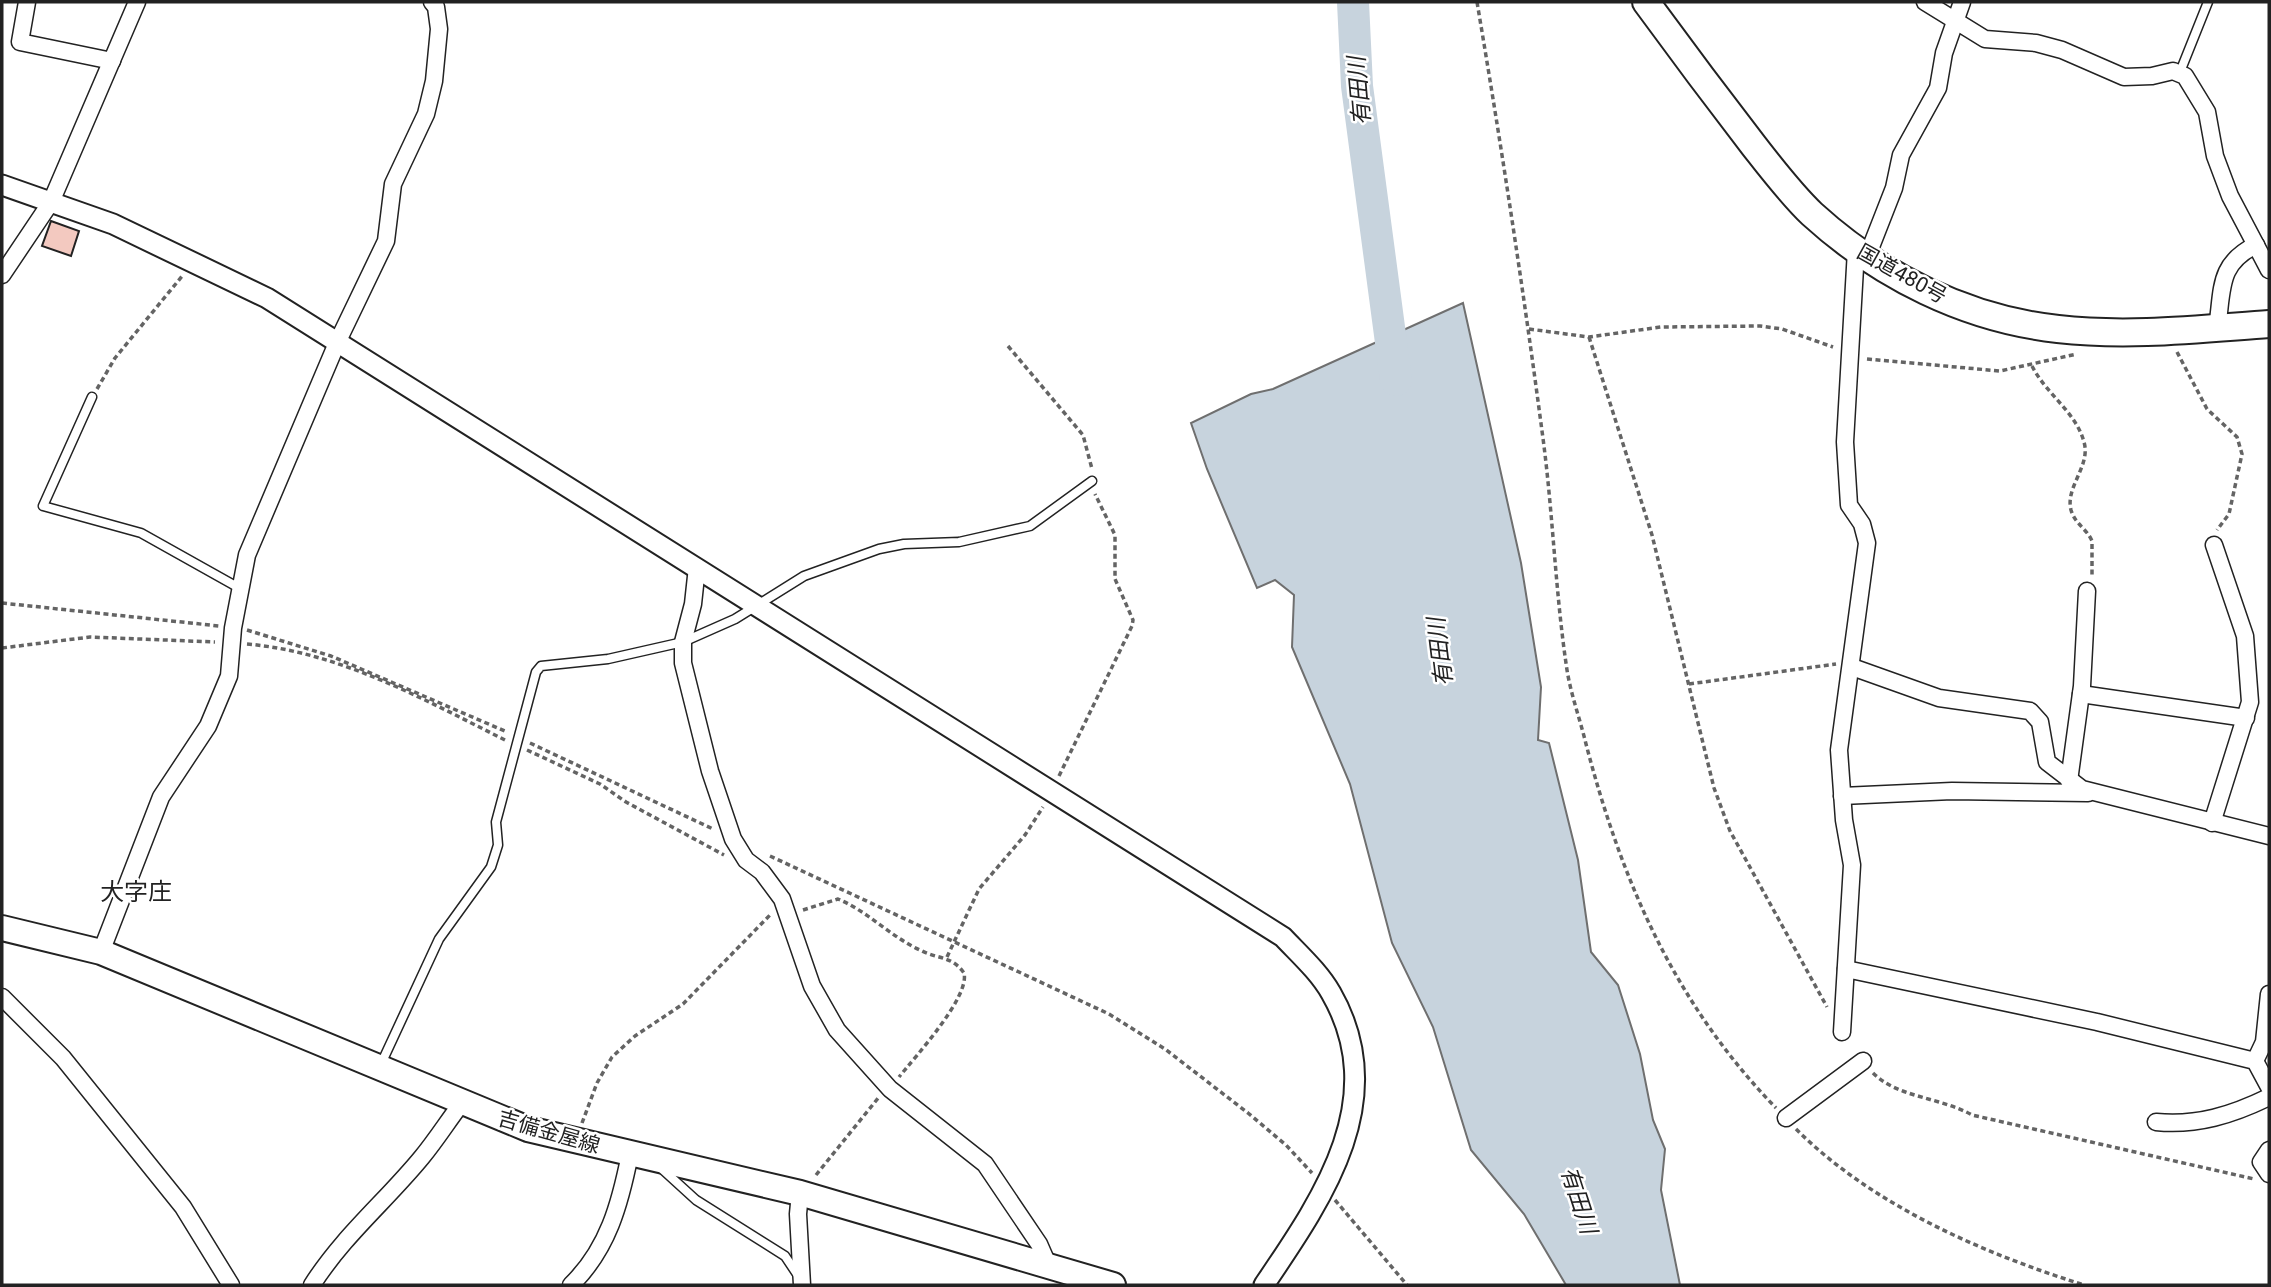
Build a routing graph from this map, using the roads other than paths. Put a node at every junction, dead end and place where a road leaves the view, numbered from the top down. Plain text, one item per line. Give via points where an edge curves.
1 (27, 2) edge
2 (137, 2) edge
3 (432, 2) edge
4 (1646, 2) edge
5 (1925, 2) edge
6 (1962, 2) edge
7 (2208, 2) edge
8 (1955, 20) junction
9 (112, 61) junction
10 (2180, 72) junction
11 (2, 185) edge
12 (51, 202) junction
13 (2256, 245) junction
14 (1862, 253) junction
15 (2269, 270) edge
16 (2, 275) edge
17 (2269, 324) edge
18 (2217, 328) junction
19 (337, 343) junction
20 (92, 397) road end
21 (1092, 481) road end
22 (2214, 545) road end
23 (697, 567) junction
24 (241, 589) junction
25 (2087, 593) road end
26 (757, 604) junction
27 (683, 642) junction
28 (1852, 667) junction
29 (2081, 694) junction
30 (2246, 718) junction
31 (2069, 781) junction
32 (2098, 793) junction
33 (1842, 796) junction
34 (2212, 823) junction
35 (2269, 836) edge
36 (2, 928) edge
37 (101, 952) junction
38 (1846, 969) junction
39 (2269, 994) edge
40 (2, 997) edge
41 (1842, 1032) road end
42 (1863, 1061) road end
43 (2255, 1061) junction
44 (379, 1068) junction
45 (2269, 1087) edge
46 (2269, 1097) edge
47 (461, 1104) junction
48 (1786, 1118) road end
49 (2156, 1122) dead end
50 (2269, 1150) edge
51 (638, 1156) junction
52 (2264, 1177) edge
53 (802, 1194) junction
54 (1049, 1267) junction
55 (316, 1284) edge
56 (802, 1284) edge
57 (231, 1285) edge
58 (571, 1285) edge
59 (1113, 1285) edge
60 (1264, 1285) edge

1 - 9 street via 20,43
2 - 9 street
3 - 19 street via 439,29 430,102 393,184 382,253
4 - 14 highway, 国道480号 via 1777,174 1811,213
5 - 8 street
6 - 8 street
7 - 10 lane
8 - 10 street via 1985,39 2062,50 2124,76
8 - 14 street via 1938,88 1901,155 1894,188
9 - 12 street
10 - 13 street via 2207,112 2215,156
11 - 12 street
12 - 16 street
12 - 19 street via 198,263 267,298
13 - 15 street
13 - 18 street via 2228,265
14 - 18 highway, 国道480号 via 1919,289 2013,322 2105,333
14 - 28 street via 1845,442 1849,505 1862,524 1867,543
17 - 18 highway, 国道480号
19 - 23 street
19 - 24 street via 258,525
20 - 24 lane via 43,506 141,533
21 - 26 lane via 1030,526 959,542 879,549 804,576
22 - 30 street via 2245,636 2250,678
23 - 26 street
23 - 27 street
24 - 37 street via 229,676 208,726 161,797
25 - 29 street
26 - 27 lane
26 - 60 street via 1283,937 1313,968 1341,1013 1353,1061 1354,1110 1326,1189
27 - 44 lane via 608,659 541,666 536,672 496,822 498,845 491,867 439,939
27 - 54 street via 683,663 725,821 746,860 774,887 812,986 838,1030 890,1089 985,1164 1039,1244
28 - 31 street via 1939,698 2031,711 2040,722 2047,762
28 - 33 street via 1839,750
29 - 30 street
29 - 31 street
30 - 34 street
31 - 32 street
32 - 33 street via 1952,790
32 - 34 street
33 - 38 street via 1852,865
34 - 35 street
36 - 37 main road, 吉備金屋線
37 - 44 main road, 吉備金屋線
38 - 41 street
38 - 43 street
39 - 43 street via 2264,1042
40 - 57 street via 63,1058 183,1207
42 - 48 street
43 - 45 street
44 - 47 main road, 吉備金屋線
46 - 49 street via 2200,1122
47 - 51 main road, 吉備金屋線 via 528,1129
47 - 55 street
50 - 52 street via 2260,1163
51 - 53 main road, 吉備金屋線
51 - 56 lane via 696,1200 785,1256
51 - 58 street via 611,1228
53 - 54 main road, 吉備金屋線
53 - 56 street via 798,1214
54 - 59 main road, 吉備金屋線

